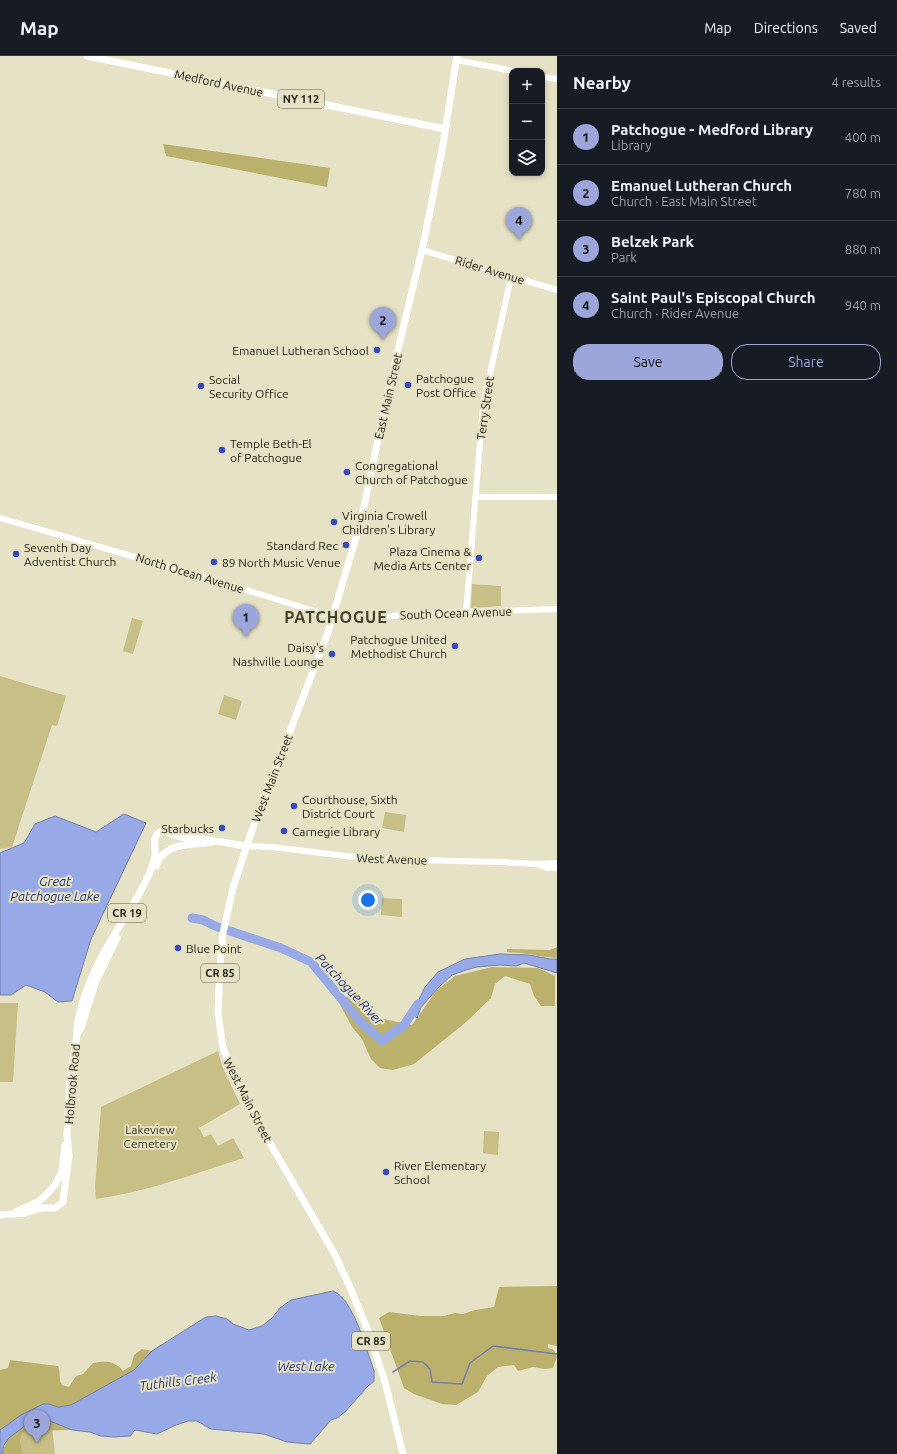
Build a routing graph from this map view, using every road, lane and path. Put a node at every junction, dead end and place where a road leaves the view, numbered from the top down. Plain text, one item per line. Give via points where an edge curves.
1 (87, 56) edge
2 (457, 58) edge
3 (509, 70) edge
4 (545, 77) edge
5 (557, 80) edge
6 (445, 129) junction
7 (422, 250) junction
8 (511, 276) junction
9 (557, 290) edge
10 (475, 497) junction
11 (557, 497) edge
12 (0, 518) edge
13 (557, 609) edge
14 (466, 613) junction
15 (332, 617) junction
16 (174, 835) junction
17 (216, 842) junction
18 (156, 846) junction
19 (246, 846) junction
20 (173, 848) junction
21 (166, 851) junction
22 (557, 863) edge
23 (537, 864) junction
24 (557, 868) edge
25 (77, 1034) junction
26 (67, 1135) junction
27 (50, 1191) junction
28 (64, 1194) junction
29 (45, 1196) junction
30 (50, 1208) junction
31 (12, 1214) junction
32 (0, 1215) edge
33 (403, 1454) edge

1 - 6 main road, Medford Avenue / NY 112
2 - 3 street
2 - 6 main road, East Main Street
4 - 5 street
6 - 7 main road, East Main Street
7 - 8 street, Rider Avenue
7 - 15 main road, East Main Street via 361,521
8 - 9 street, Rider Avenue
8 - 10 street, Terry Street via 482,406
10 - 11 street
10 - 14 street, Terry Street
12 - 15 street, North Ocean Avenue
13 - 14 street, South Ocean Avenue
14 - 15 street, South Ocean Avenue via 340,619
15 - 19 main road, West Main Street
16 - 17 main road, Holbrook Road / CR 19
16 - 18 main road, Holbrook Road / CR 19 via 169,831 160,832 155,838
16 - 20 main road
17 - 19 main road, Holbrook Road / CR 19
17 - 20 main road, Holbrook Road / CR 19
18 - 21 main road via 161,851
18 - 25 main road, Holbrook Road / CR 19 via 149,876 105,949 92,978 76,1027
19 - 23 street, West Avenue / CR 19 via 371,859
19 - 33 main road, West Main Street / CR 85 via 223,933 218,1013 220,1036 227,1059 250,1109 334,1253 349,1285 368,1330 385,1382
20 - 21 main road, Holbrook Road / CR 19
21 - 25 main road, Holbrook Road / CR 19 via 159,859 150,882 103,965
22 - 23 street, West Avenue / CR 19
23 - 24 street, West Avenue / CR 19
25 - 26 main road, Holbrook Road / CR 19 via 70,1080
26 - 27 main road, Holbrook Road / CR 19 via 62,1172
26 - 28 main road, Holbrook Road / CR 19 via 69,1156
27 - 28 main road via 58,1190
27 - 29 main road
28 - 30 main road, CR 19 via 62,1204
29 - 30 main road via 45,1202
29 - 31 main road, CR 19
30 - 31 main road, CR 19
31 - 32 main road, CR 19

